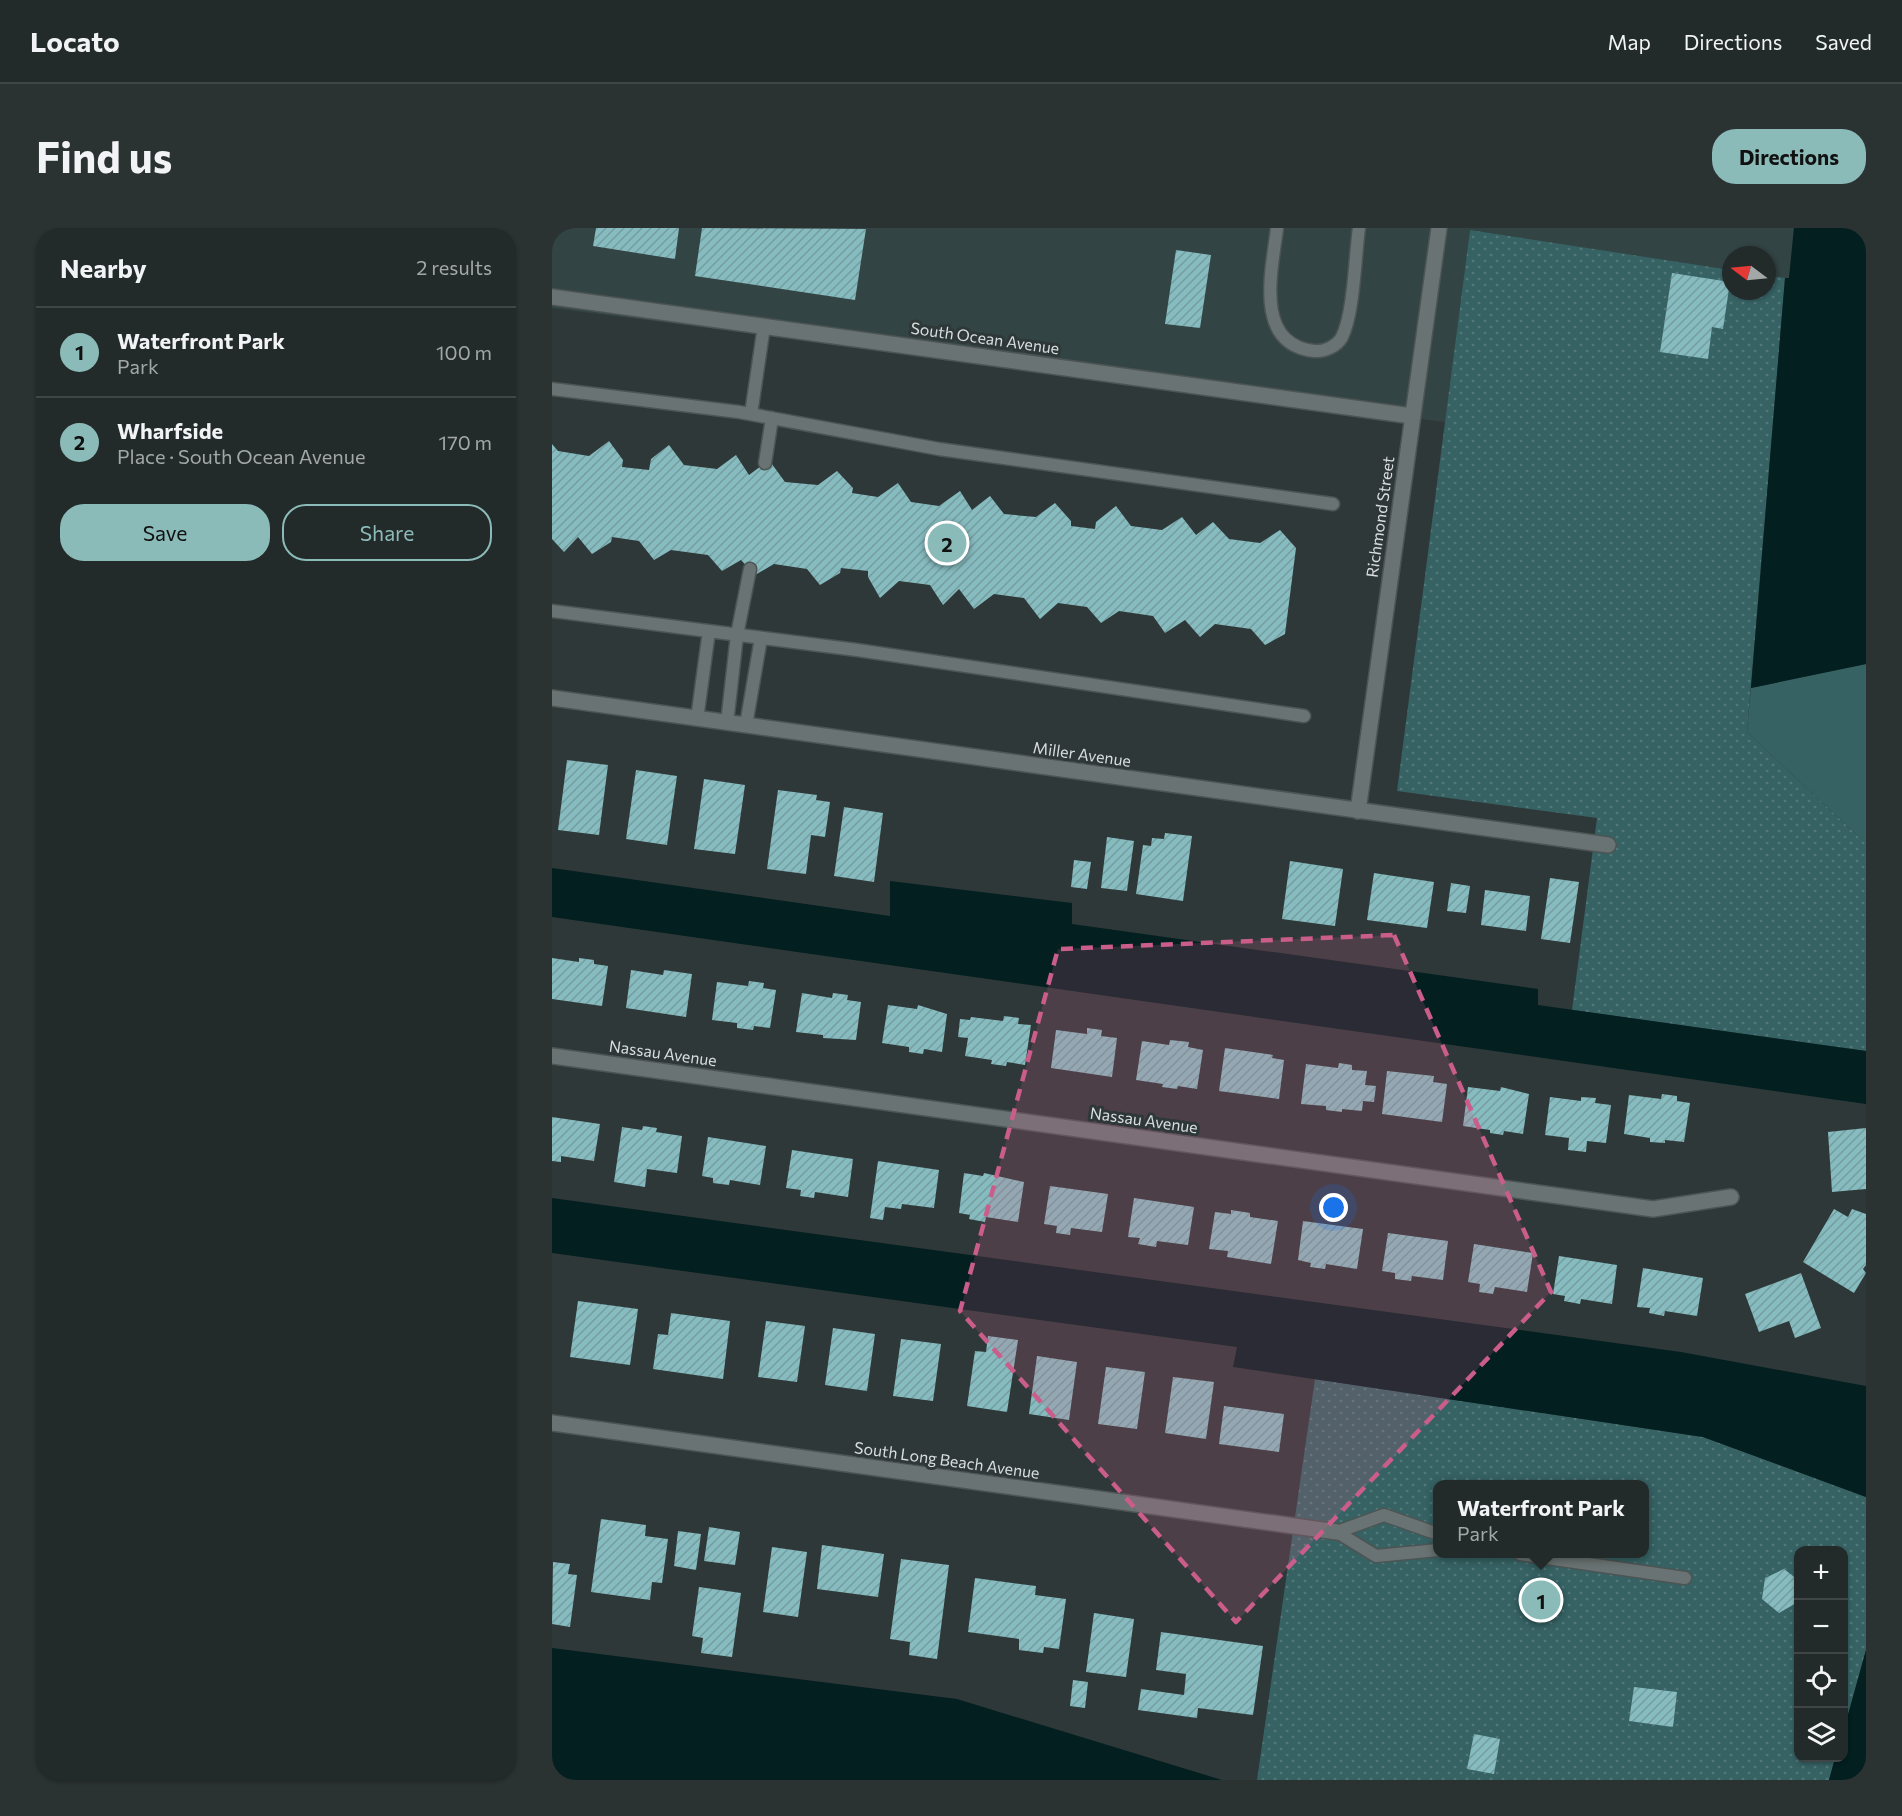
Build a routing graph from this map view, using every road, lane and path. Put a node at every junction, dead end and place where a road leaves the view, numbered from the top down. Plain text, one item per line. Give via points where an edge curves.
1 (1277, 228) edge
2 (1359, 228) edge
3 (1439, 228) edge
4 (552, 297) edge
5 (764, 326) junction
6 (552, 389) edge
7 (751, 414) junction
8 (1412, 416) junction
9 (772, 418) junction
10 (765, 463) dead end
11 (1333, 504) dead end
12 (750, 569) dead end
13 (552, 611) edge
14 (709, 631) junction
15 (737, 635) junction
16 (761, 638) junction
17 (552, 698) edge
18 (1304, 716) dead end
19 (697, 719) junction
20 (727, 723) junction
21 (746, 726) junction
22 (1358, 811) junction
23 (1608, 845) dead end
24 (552, 1056) edge
25 (1731, 1197) dead end
26 (552, 1423) edge
27 (1336, 1532) junction
28 (1433, 1533) edge
29 (1433, 1550) edge
30 (1548, 1558) edge
31 (1685, 1578) dead end

1 - 2 lane via 1269,290 1276,328 1284,340 1315,351 1332,348 1341,338 1347,320
3 - 8 street, Richmond Street
4 - 5 street, South Ocean Avenue
5 - 7 lane
5 - 8 street, South Ocean Avenue
6 - 7 lane
7 - 9 lane
8 - 22 street, Richmond Street
9 - 10 lane
9 - 11 lane via 939,449
12 - 15 lane
13 - 14 lane
14 - 15 lane
14 - 19 lane
15 - 16 lane
15 - 20 lane
16 - 18 lane
16 - 21 lane
17 - 19 street, Miller Avenue
19 - 20 street, Miller Avenue
20 - 21 street, Miller Avenue
21 - 22 street, Miller Avenue
22 - 23 street, Miller Avenue
24 - 25 street, Nassau Avenue via 1653,1209
26 - 27 street, South Long Beach Avenue
27 - 28 lane via 1384,1515
27 - 29 lane via 1376,1556
30 - 31 lane

